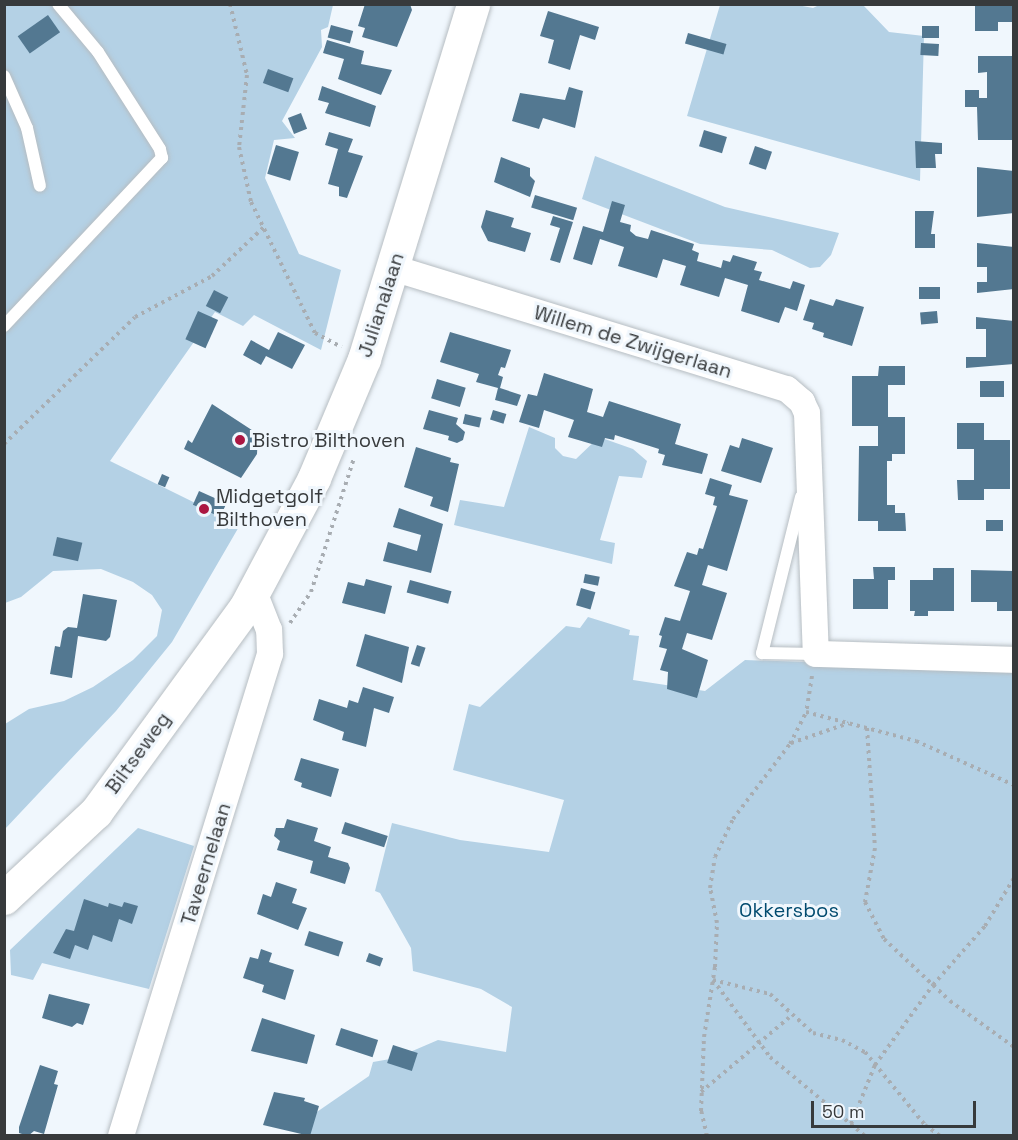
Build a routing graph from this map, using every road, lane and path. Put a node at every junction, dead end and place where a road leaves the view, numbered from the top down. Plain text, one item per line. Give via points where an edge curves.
1 (58, 4) edge
2 (230, 4) edge
3 (473, 4) edge
4 (4, 76) edge
5 (40, 186) dead end
6 (264, 227) junction
7 (393, 268) junction
8 (4, 326) edge
9 (364, 359) junction
10 (4, 444) edge
11 (808, 471) junction
12 (254, 592) junction
13 (816, 654) junction
14 (1014, 660) edge
15 (806, 712) junction
16 (850, 723) junction
17 (867, 728) junction
18 (790, 744) junction
19 (1014, 785) edge
20 (1014, 878) edge
21 (4, 898) edge
22 (713, 980) junction
23 (933, 985) junction
24 (791, 1016) junction
25 (759, 1041) junction
26 (1014, 1047) edge
27 (875, 1065) junction
28 (701, 1092) junction
29 (851, 1124) junction
30 (121, 1136) edge
31 (707, 1136) edge
32 (865, 1136) edge
33 (940, 1136) edge

1 - 8 lane via 98,52 162,158
2 - 6 path via 247,75 239,147 251,202
3 - 7 street, Julianalaan
4 - 5 lane via 27,128
6 - 9 path via 279,267 315,333
6 - 10 path via 212,276 135,317
7 - 9 street, Julianalaan
7 - 11 street, Willem de Zwijgerlaan via 787,389 802,402 807,413
9 - 12 street, Julianalaan via 315,478
11 - 13 street, Willem de Zwijgerlaan
11 - 13 lane, Willem de Zwijgerlaan via 762,653
12 - 21 street, Biltseweg via 96,812
12 - 30 street, Taveernelaan via 269,630 270,654
13 - 14 street, Willem de Zwijgerlaan
13 - 15 path
15 - 16 path
15 - 18 path
16 - 17 path
16 - 18 path
17 - 19 path via 915,741
17 - 23 path via 875,848 865,902 884,939
18 - 22 path via 733,819 715,856 710,888 717,923
20 - 23 path via 985,926
22 - 24 path via 770,994
22 - 25 path
22 - 28 path
23 - 26 path
23 - 27 path
24 - 25 path
24 - 27 path via 813,1033 842,1040 865,1052
25 - 28 path
25 - 29 path via 770,1057
27 - 29 path
27 - 33 path via 925,1125
28 - 31 path
29 - 32 path

